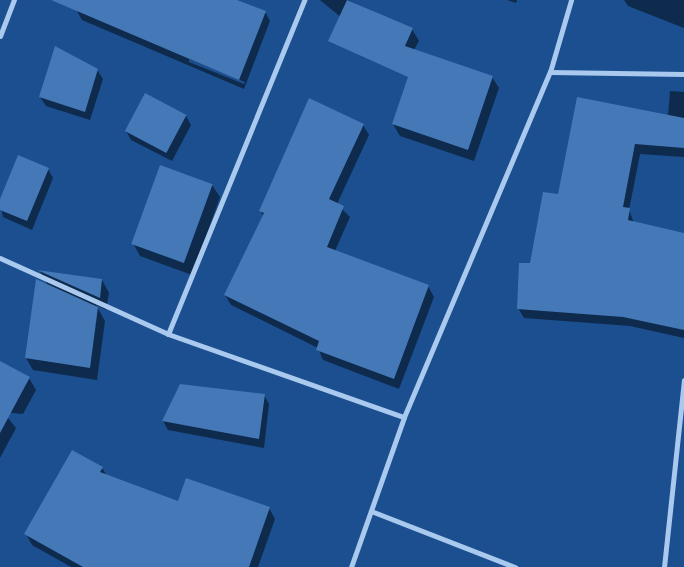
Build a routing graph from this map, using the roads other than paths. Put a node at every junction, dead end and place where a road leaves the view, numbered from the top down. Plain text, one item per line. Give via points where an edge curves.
1 (14, 0) edge
2 (304, 0) edge
3 (571, 0) edge
4 (0, 36) edge
5 (550, 72) junction
6 (684, 74) edge
7 (0, 258) edge
8 (168, 334) junction
9 (684, 380) edge
10 (404, 417) junction
11 (371, 511) junction
12 (351, 567) edge
13 (515, 567) edge
14 (664, 567) edge

1 - 4 street
2 - 8 street
3 - 5 street
5 - 6 street
5 - 10 street
7 - 8 street
8 - 10 street
9 - 14 street
10 - 11 street
11 - 12 street
11 - 13 street

